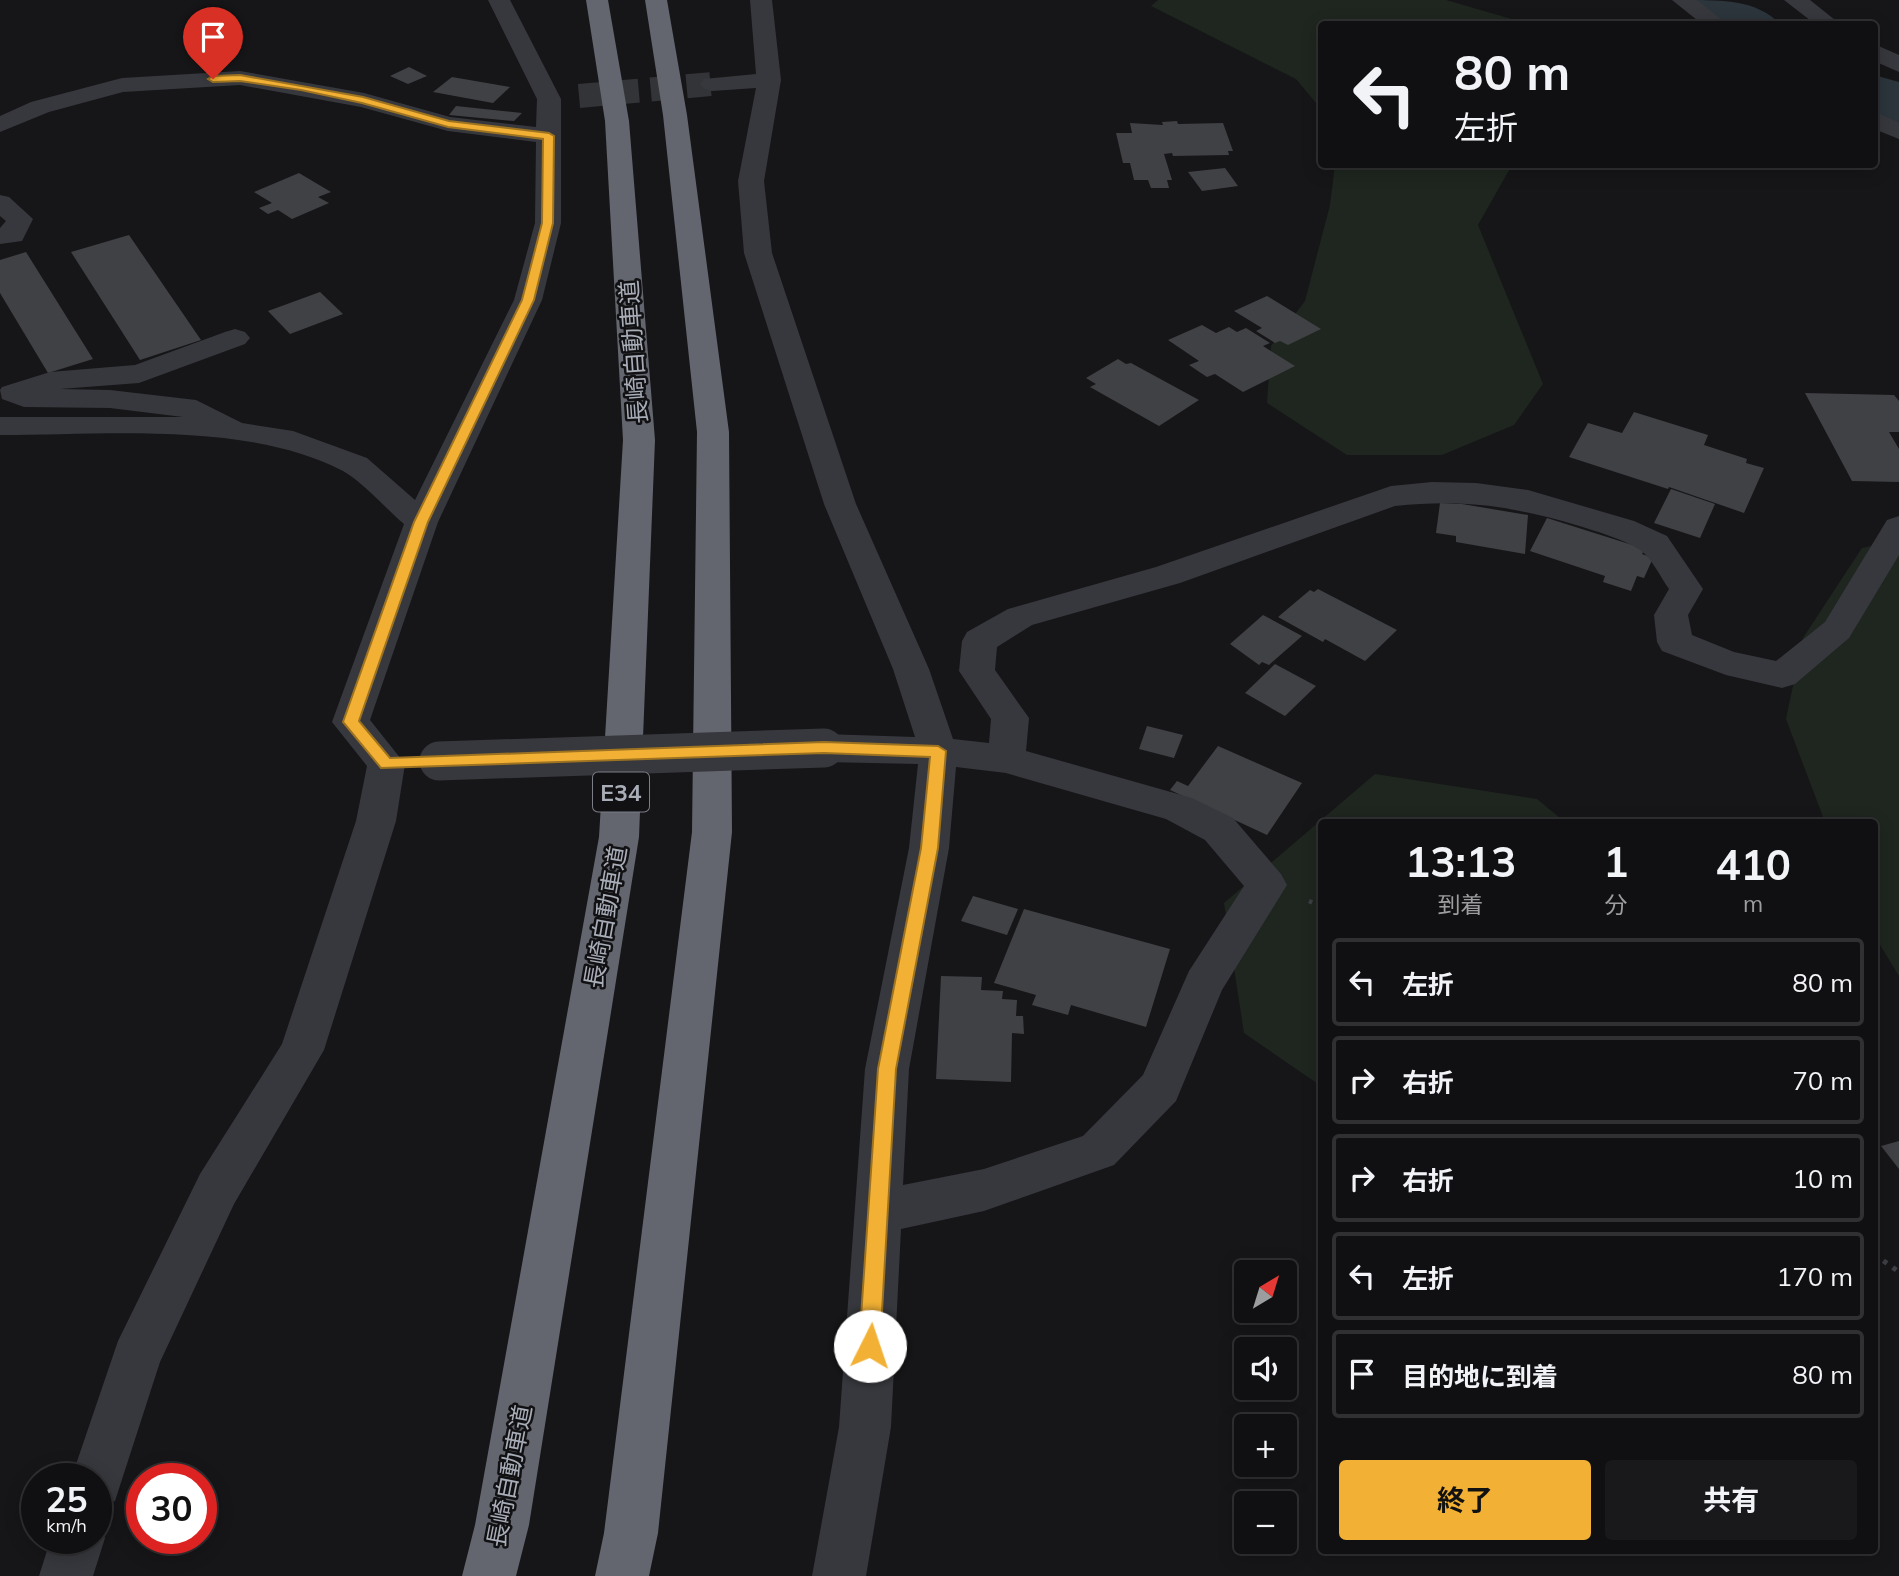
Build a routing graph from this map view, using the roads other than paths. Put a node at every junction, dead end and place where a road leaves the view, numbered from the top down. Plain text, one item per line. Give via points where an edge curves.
1 (499, 0) edge
2 (597, 0) edge
3 (656, 0) edge
4 (761, 0) edge
5 (1683, 0) edge
6 (1795, 0) edge
7 (1712, 21) edge
8 (1825, 21) edge
9 (1878, 53) edge
10 (1899, 65) edge
11 (769, 80) junction
12 (712, 84) tunnel mouth
13 (1878, 121) edge
14 (0, 125) edge
15 (1899, 132) edge
16 (549, 136) junction
17 (0, 203) edge
18 (0, 236) edge
19 (235, 338) dead end
20 (0, 426) edge
21 (235, 431) junction
22 (421, 522) junction
23 (1899, 527) edge
24 (938, 751) junction
25 (1006, 760) junction
26 (386, 764) junction
27 (878, 1212) junction
28 (102, 1463) edge
29 (73, 1554) edge
30 (66, 1576) edge
31 (489, 1576) edge
32 (622, 1576) edge
33 (839, 1576) edge

1 - 16 street via 559,98
2 - 31 highway, 長崎自動車道 / E34 via 617,121 639,440 619,837 504,1511
3 - 32 highway via 675,115 713,432 712,832 631,1534
4 - 11 street
5 - 7 street
6 - 8 street
9 - 10 street
11 - 12 street
11 - 24 street via 751,181 758,253 840,504 911,669
13 - 15 street
14 - 16 street via 40,107 122,85 240,78 363,100 448,124
16 - 22 street via 548,223 528,300
17 - 18 street via 20,219 12,234
19 - 21 street via 139,374 50,381 13,393 24,398 186,406
20 - 21 street via 203,426
21 - 22 street via 282,438 356,465
22 - 26 street via 351,722
23 - 25 street via 1837,630 1782,676 1726,663 1675,642 1671,615 1686,589 1655,544 1622,528 1528,500 1489,494 1391,496 1168,575 1020,617 980,641 977,671 1010,718
24 - 25 street
24 - 26 street, bridge via 824,748
24 - 27 street via 929,848 887,1069
25 - 27 street via 1178,808 1219,829 1267,885 1204,983 1160,1087 1098,1151 984,1190
26 - 28 street via 376,821 302,1050 217,1189 136,1358
27 - 33 street via 865,1427
29 - 30 street

